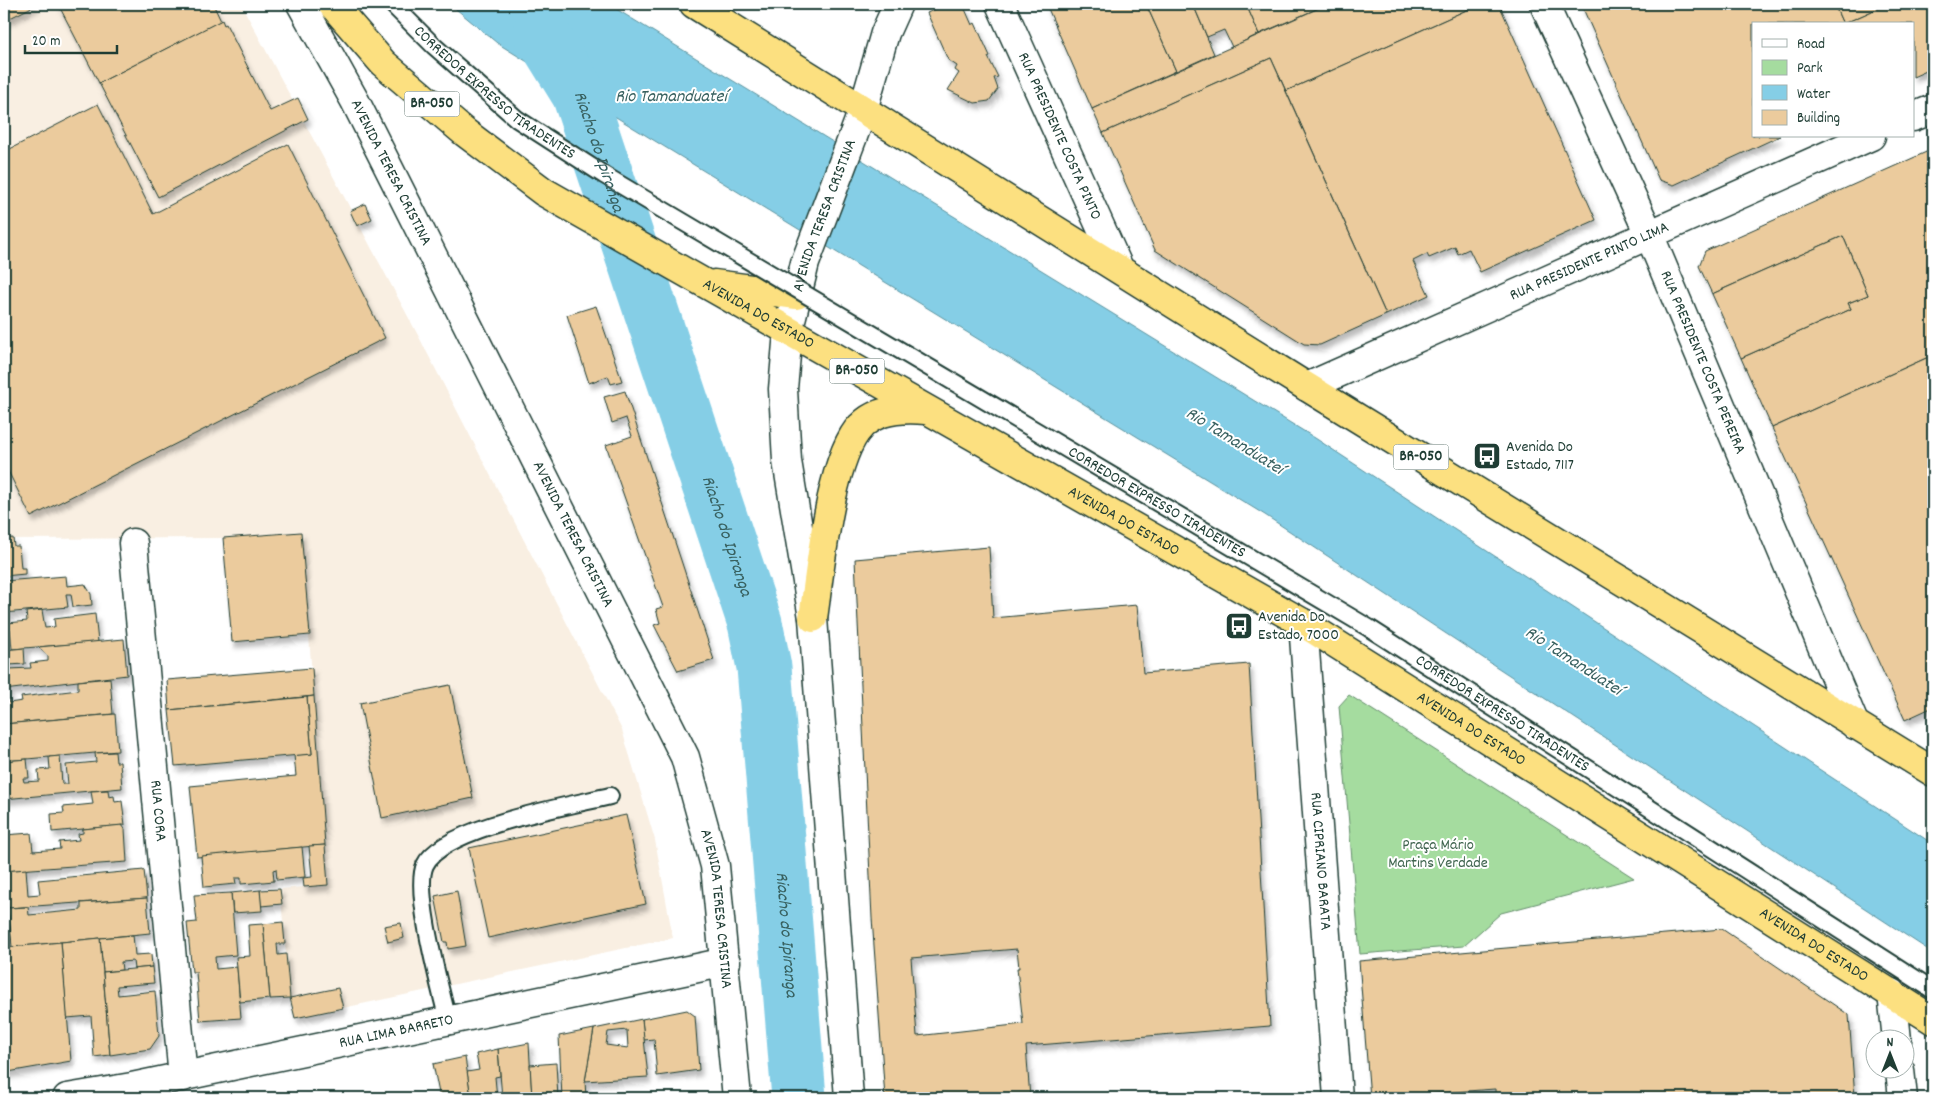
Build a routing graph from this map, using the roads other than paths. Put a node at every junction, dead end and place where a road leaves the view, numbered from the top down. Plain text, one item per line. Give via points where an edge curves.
1 (301, 4) edge
2 (332, 4) edge
3 (392, 4) edge
4 (898, 4) edge
5 (1000, 4) edge
6 (1544, 4) edge
7 (697, 5) edge
8 (1933, 109) edge
9 (1914, 118) edge
10 (860, 119) junction
11 (1865, 138) edge
12 (1649, 234) junction
13 (1119, 268) junction
14 (702, 283) junction
15 (797, 295) junction
16 (788, 332) junction
17 (1307, 387) junction
18 (926, 410) junction
19 (134, 544) dead end
20 (813, 618) junction
21 (1303, 623) junction
22 (1855, 725) junction
23 (1933, 772) edge
24 (610, 796) dead end
25 (726, 962) junction
26 (1933, 990) edge
27 (1892, 993) junction
28 (1933, 1020) edge
29 (448, 1021) junction
30 (1896, 1030) edge
31 (182, 1077) junction
32 (1901, 1080) edge
33 (133, 1093) edge
34 (67, 1098) edge
35 (737, 1098) edge
36 (850, 1098) edge
37 (1338, 1098) edge
38 (1903, 1098) edge

1 - 25 street, AVENIDA TERESA CRISTINA via 359,110 685,757 716,866
2 - 14 highway, AVENIDA DO ESTADO / BR-050 via 383,63 544,192
3 - 26 lane, CORREDOR EXPRESSO TIRADENTES, bridge via 517,119 588,165 1369,628
4 - 10 street, AVENIDA TERESA CRISTINA via 885,33
5 - 13 street, RUA PRESIDENTE COSTA PINTO
6 - 12 street, RUA PRESIDENTE COSTA PEREIRA
7 - 10 highway, BR-050
8 - 9 street
10 - 13 highway, BR-050
10 - 15 street, AVENIDA TERESA CRISTINA via 805,262
11 - 12 street, RUA PRESIDENTE PINTO LIMA
12 - 17 street, RUA PRESIDENTE PINTO LIMA
12 - 22 street, RUA PRESIDENTE COSTA PEREIRA
13 - 17 highway, BR-050
14 - 15 highway
14 - 16 highway, AVENIDA DO ESTADO / BR-050
15 - 16 street, AVENIDA TERESA CRISTINA
16 - 18 highway, AVENIDA DO ESTADO / BR-050
16 - 20 street, AVENIDA TERESA CRISTINA via 783,390 787,461
17 - 22 highway, BR-050
18 - 20 highway via 898,410 872,418 861,425 847,445 834,486
18 - 21 highway, AVENIDA DO ESTADO / BR-050
19 - 31 street, RUA CORA
20 - 36 street, AVENIDA TERESA CRISTINA
21 - 27 highway, AVENIDA DO ESTADO / BR-050
21 - 37 street, RUA CIPRIANO BARATA
22 - 23 highway, BR-050
24 - 29 lane via 488,826 435,850 425,865 422,883 427,928
25 - 29 street, RUA LIMA BARRETO
25 - 35 street, AVENIDA TERESA CRISTINA
27 - 28 highway, AVENIDA DO ESTADO / BR-050
27 - 30 street
29 - 31 street, RUA LIMA BARRETO
31 - 33 street, RUA LIMA BARRETO
32 - 38 street
33 - 34 street, RUA LIMA BARRETO

